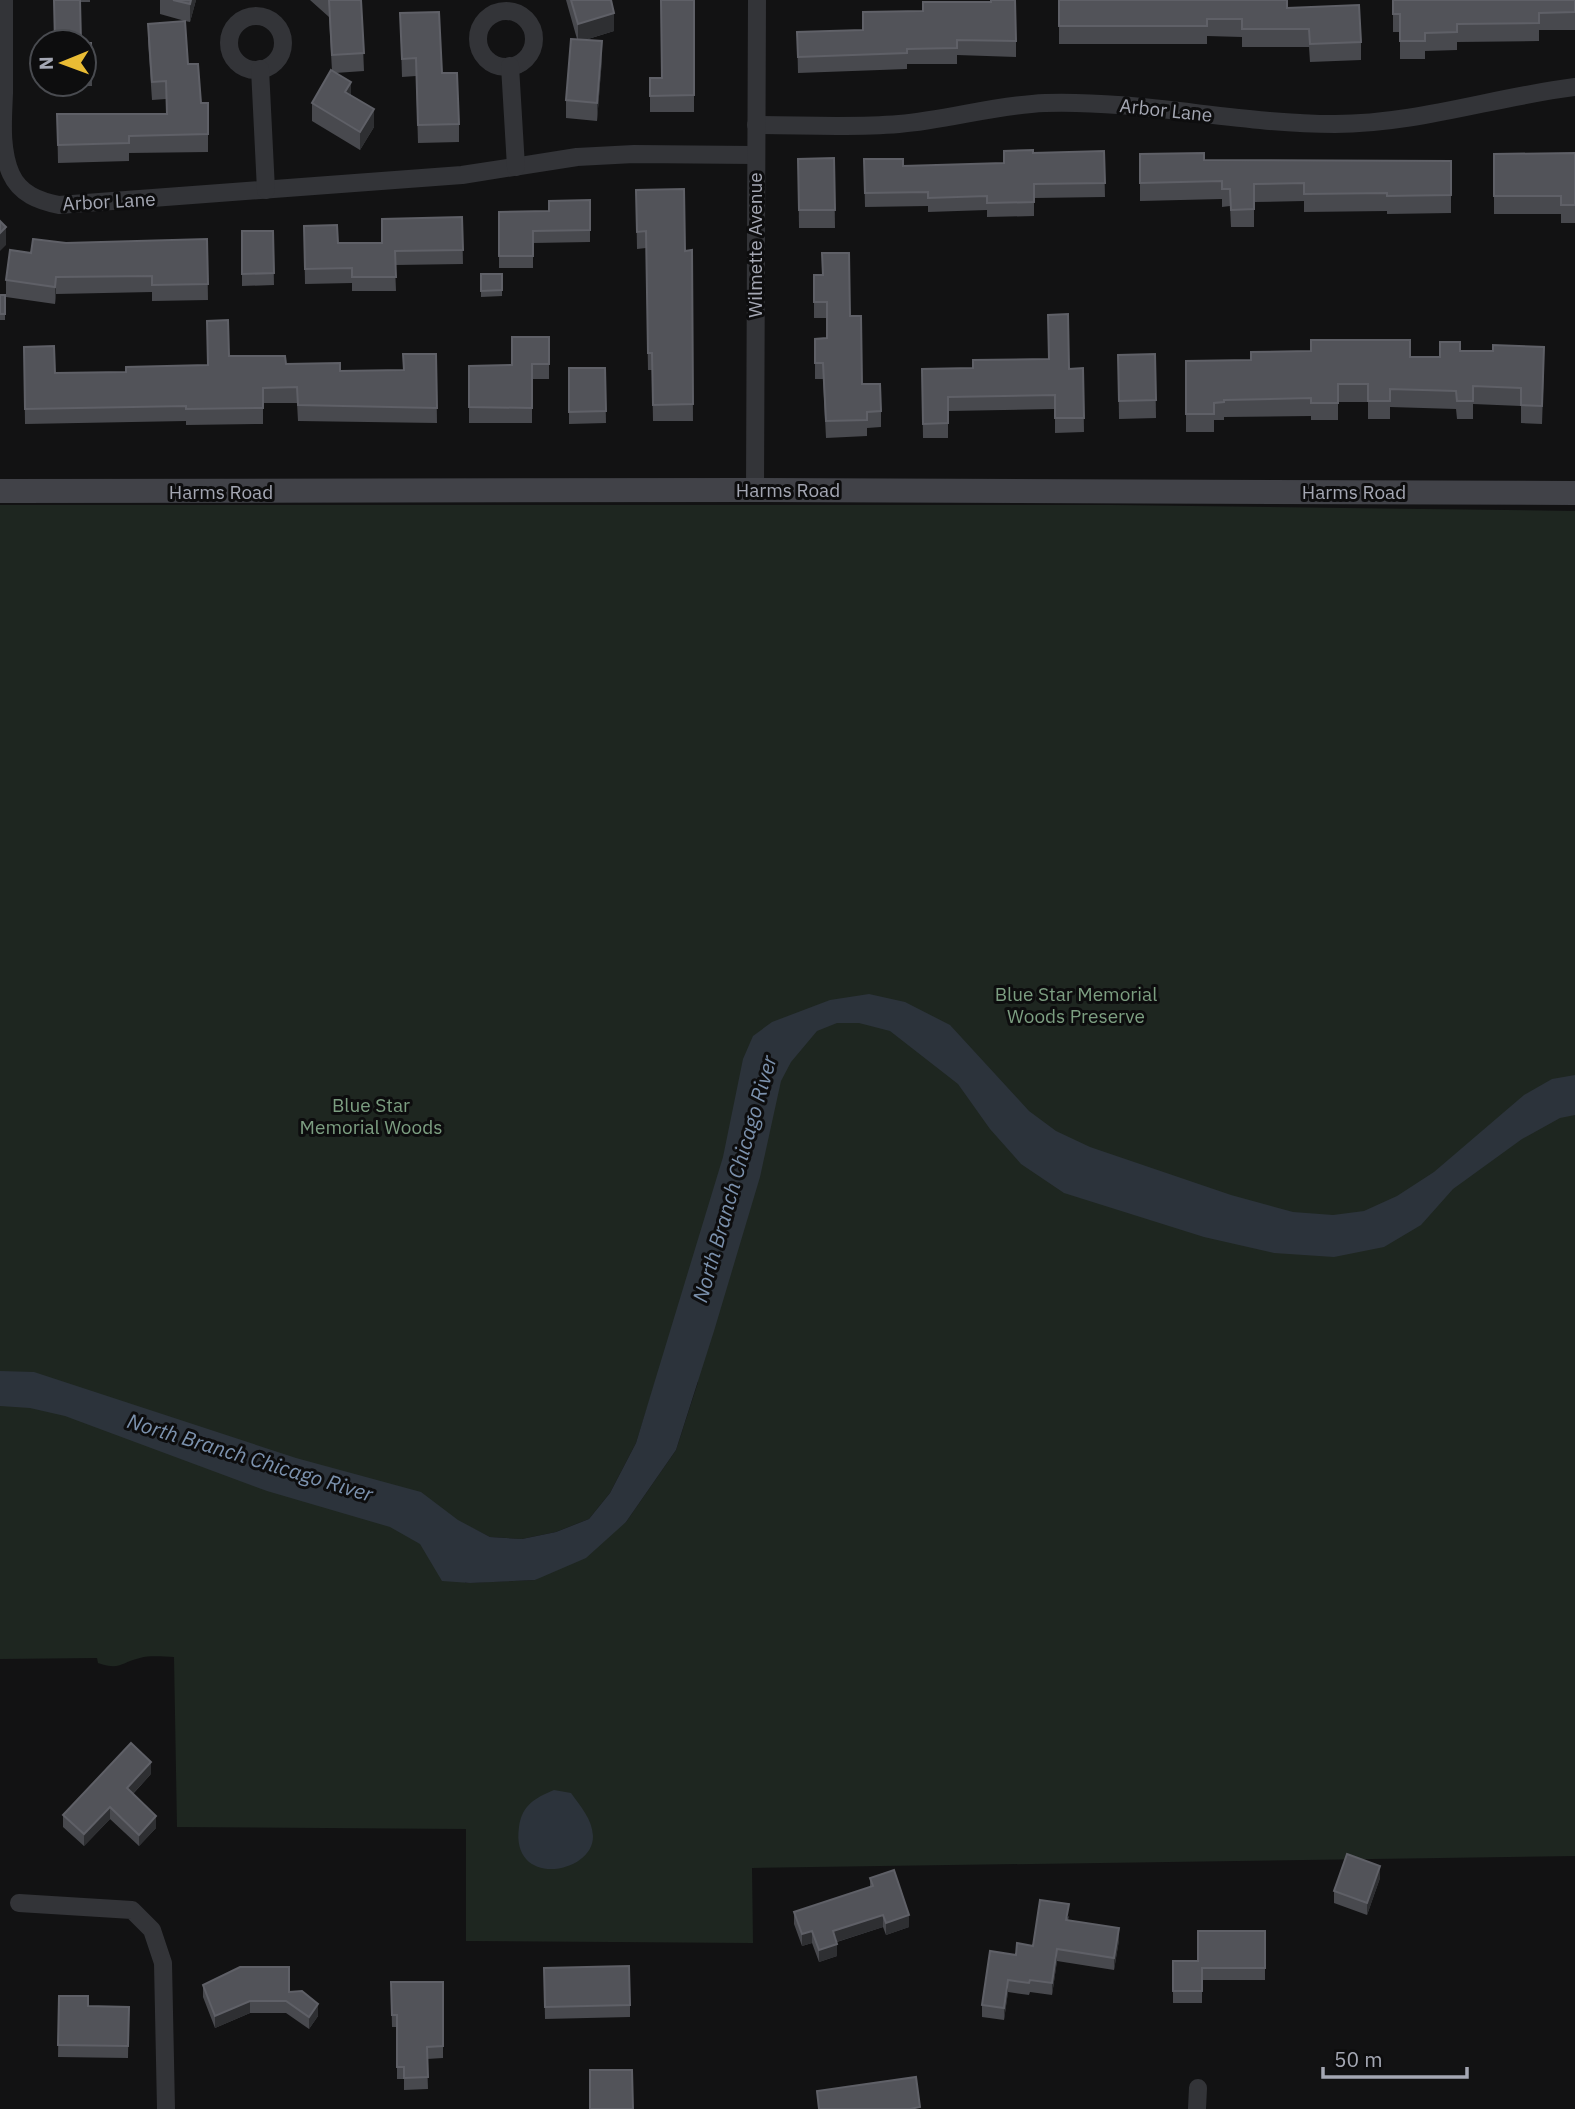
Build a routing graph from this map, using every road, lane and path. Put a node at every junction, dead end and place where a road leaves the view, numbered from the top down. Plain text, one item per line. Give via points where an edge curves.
1 (4, 0) edge
2 (757, 0) edge
3 (510, 66) dead end
4 (260, 69) dead end
5 (1575, 88) edge
6 (756, 125) junction
7 (755, 155) junction
8 (516, 167) junction
9 (266, 190) junction
10 (755, 490) junction
11 (0, 491) edge
12 (1575, 493) edge
13 (19, 1903) dead end
14 (1198, 2088) dead end
15 (166, 2109) edge
16 (1197, 2109) edge

1 - 9 street, Arbor Lane via 6,157 12,175 30,195 59,205
2 - 6 street, Wilmette Avenue
3 - 8 street
4 - 9 street
5 - 6 street, Arbor Lane via 1416,117 1337,124 1045,103 900,124
6 - 7 street, Wilmette Avenue
7 - 8 street, Arbor Lane via 634,154
7 - 10 street, Wilmette Avenue
8 - 9 street, Arbor Lane
10 - 11 main road, Harms Road
10 - 12 main road, Harms Road
13 - 15 street via 132,1910 152,1930 163,1963
14 - 16 street

